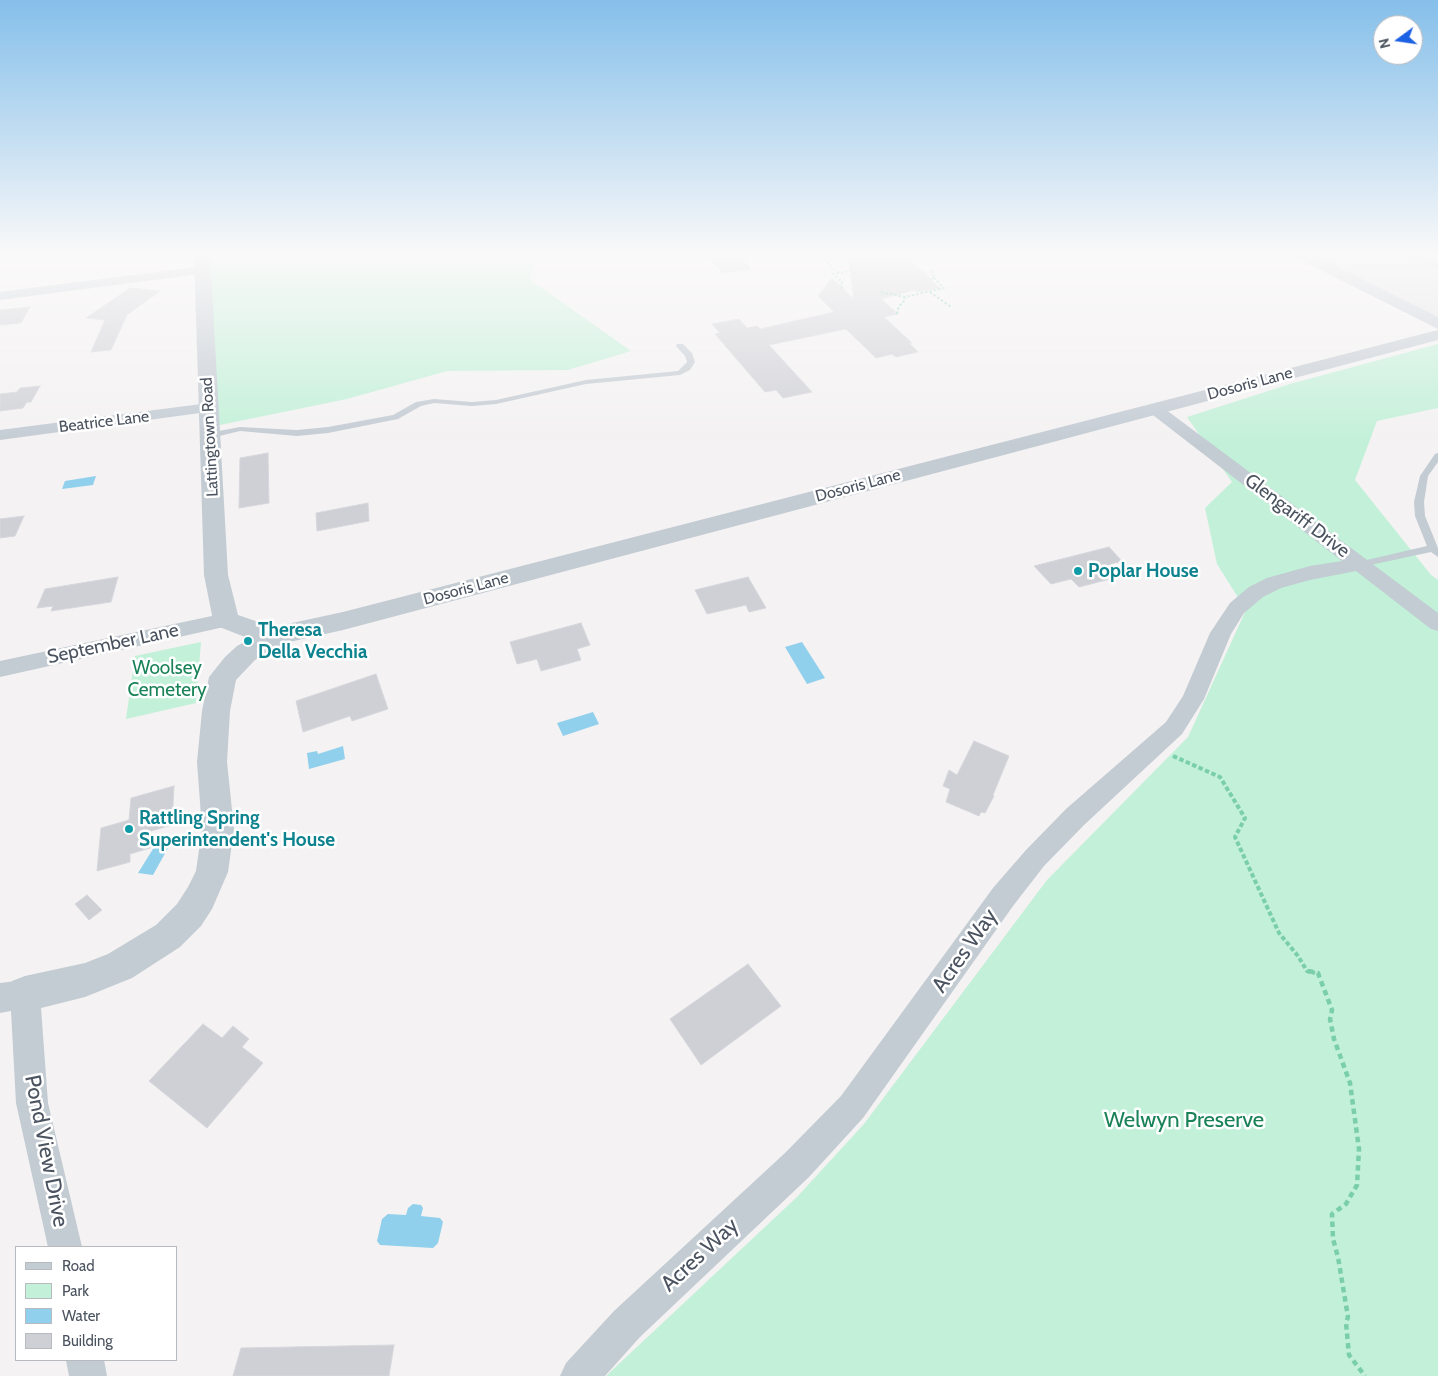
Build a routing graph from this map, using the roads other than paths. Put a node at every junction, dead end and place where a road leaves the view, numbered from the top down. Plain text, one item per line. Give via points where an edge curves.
1 (205, 317) edge
2 (1425, 317) edge
3 (1438, 324) edge
4 (1438, 335) edge
5 (680, 346) dead end
6 (209, 408) junction
7 (1155, 409) junction
8 (0, 435) edge
9 (211, 435) junction
10 (1438, 456) edge
11 (1436, 551) edge
12 (1361, 564) junction
13 (226, 620) junction
14 (1438, 624) edge
15 (278, 636) junction
16 (0, 669) edge
17 (223, 677) junction
18 (12, 996) edge
19 (65, 1246) edge
20 (85, 1361) edge
21 (88, 1376) edge
22 (579, 1376) edge

1 - 6 street, Lattingtown Road
2 - 3 street
4 - 7 street, Dosoris Lane
5 - 9 lane via 692,362 680,372 586,382 496,402 434,401 419,404 395,417 328,430 297,433 240,429
6 - 8 street, Beatrice Lane
6 - 9 street, Lattingtown Road
7 - 12 street, Glengariff Drive
7 - 15 street, Dosoris Lane via 343,622
9 - 13 street, Lattingtown Road via 216,575
10 - 11 lane via 1424,476 1419,502 1420,516
11 - 12 lane
12 - 14 street, Glengariff Drive
12 - 22 street, Acres Way via 1274,583 1256,592 1237,608 1221,633 1188,706 1174,728 1075,817 1030,865 1003,897 852,1107 797,1165 627,1324
13 - 15 street
13 - 16 street, September Lane
13 - 17 street, Lattingtown Road
15 - 17 street via 246,653
17 - 18 street, Lattingtown Road via 216,711 212,762 218,829 212,872 189,915 168,936 120,966 85,980
18 - 19 street, Pond View Drive via 32,1103
20 - 21 street

